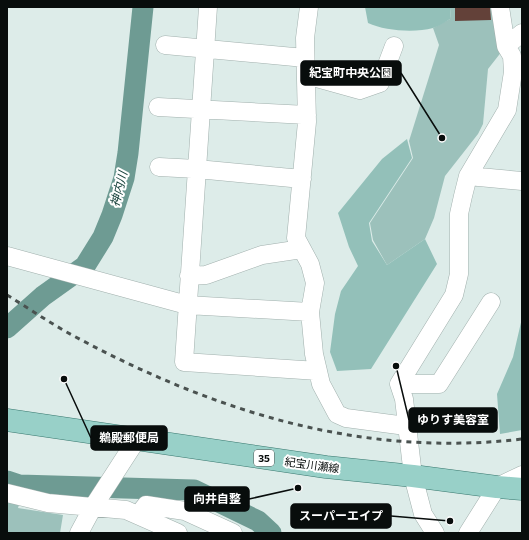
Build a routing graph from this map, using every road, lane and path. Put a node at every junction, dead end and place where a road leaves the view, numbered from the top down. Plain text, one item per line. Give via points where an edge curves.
1 (208, 7) edge
2 (309, 7) edge
3 (500, 7) edge
4 (522, 33) edge
5 (165, 46) dead end
6 (394, 46) dead end
7 (506, 46) junction
8 (205, 49) junction
9 (305, 66) junction
10 (158, 107) dead end
11 (201, 109) junction
12 (307, 115) junction
13 (159, 167) dead end
14 (197, 169) junction
15 (468, 176) junction
16 (302, 178) junction
17 (522, 181) edge
18 (302, 249) junction
19 (7, 256) edge
20 (189, 276) junction
21 (491, 302) dead end
22 (187, 305) junction
23 (310, 312) junction
24 (318, 371) junction
25 (399, 384) junction
26 (7, 420) edge
27 (406, 426) junction
28 (137, 439) junction
29 (522, 474) edge
30 (413, 476) junction
31 (497, 488) junction
32 (522, 489) edge
33 (7, 493) edge
34 (93, 507) junction
35 (138, 515) junction
36 (79, 533) edge
37 (178, 533) edge
38 (233, 533) edge
39 (435, 533) edge
40 (468, 533) edge

1 - 8 street
2 - 9 street
3 - 7 street
4 - 7 street
5 - 8 street
6 - 9 street via 380,83 360,90
7 - 15 street via 512,56 513,72 507,110
8 - 9 street
8 - 11 street
9 - 12 street
10 - 11 street
11 - 12 street
11 - 14 street
12 - 16 street
13 - 14 street
14 - 16 street
14 - 20 street
15 - 17 street
15 - 25 street via 459,214 459,274 454,295
16 - 18 street via 296,238
18 - 20 street via 262,255 206,275
18 - 23 street via 310,264 314,283
19 - 22 street
20 - 22 street
21 - 25 street via 439,384
22 - 23 street
22 - 24 street via 184,362
23 - 24 street
24 - 27 street via 321,384 337,414 346,418
25 - 27 street via 404,399
26 - 28 main road, 紀宝川瀬線 / 35
27 - 30 street
28 - 30 main road, 紀宝川瀬線 / 35 via 326,467
28 - 34 street
29 - 31 street
30 - 31 main road, 紀宝川瀬線 / 35
30 - 39 street via 423,514
31 - 32 main road, 紀宝川瀬線 / 35
31 - 40 street
33 - 34 street via 48,503
34 - 35 street via 126,510
34 - 36 street
35 - 37 street
35 - 38 street via 146,505 185,510

